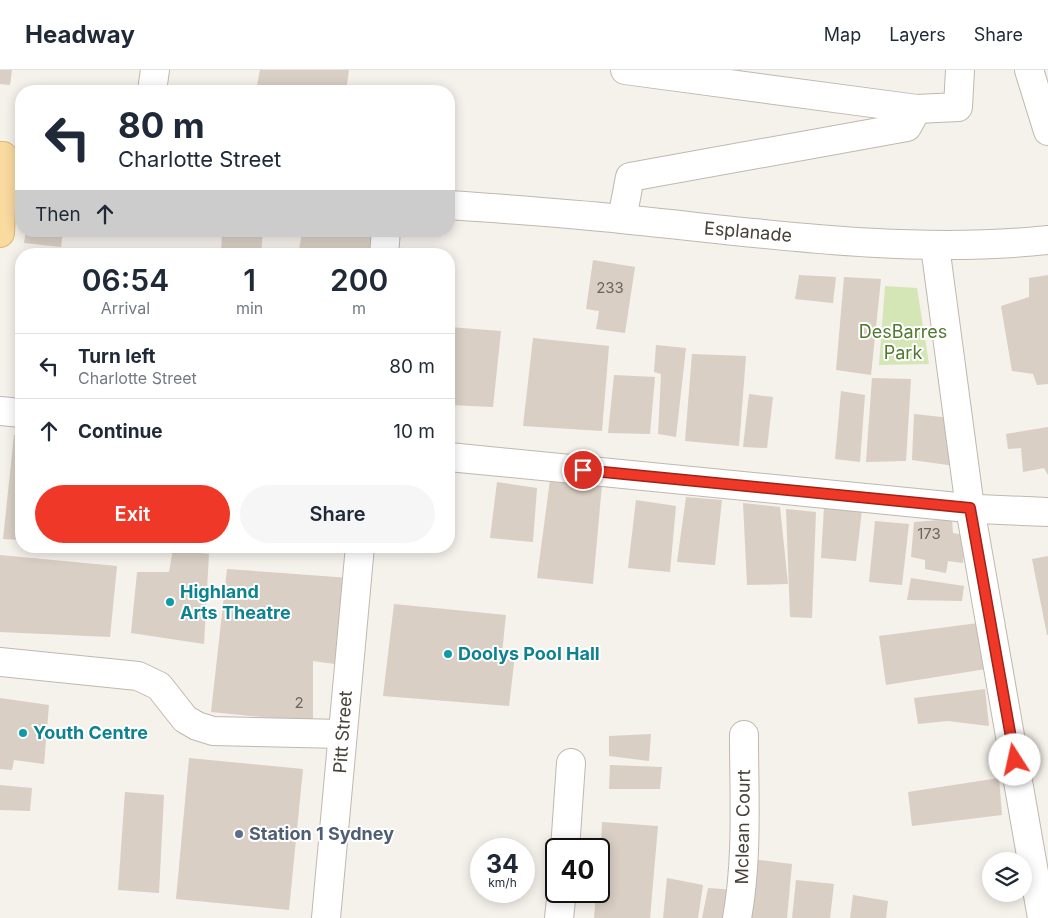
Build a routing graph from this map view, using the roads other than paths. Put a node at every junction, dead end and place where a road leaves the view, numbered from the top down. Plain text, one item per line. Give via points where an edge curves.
1 (155, 70) edge
2 (625, 70) edge
3 (960, 70) edge
4 (1029, 70) edge
5 (153, 85) edge
6 (917, 109) junction
7 (1048, 132) edge
8 (8, 157) edge
9 (455, 205) edge
10 (622, 219) junction
11 (0, 233) edge
12 (1048, 240) edge
13 (935, 246) junction
14 (0, 411) edge
15 (15, 412) edge
16 (455, 458) edge
17 (970, 508) junction
18 (1048, 512) edge
19 (359, 553) edge
20 (0, 662) edge
21 (342, 734) junction
22 (744, 735) dead end
23 (571, 763) dead end
24 (566, 838) edge
25 (561, 903) edge
26 (326, 918) edge
27 (559, 918) edge
28 (737, 918) edge
29 (1042, 918) edge

1 - 5 street
2 - 6 street
3 - 6 street via 958,108
4 - 7 street
6 - 10 street via 907,127 630,178
8 - 11 main road
9 - 10 street, Esplanade
10 - 13 street, Esplanade via 743,233
12 - 13 street, Esplanade
13 - 17 street
14 - 15 street
16 - 17 street
17 - 18 street
17 - 29 street
19 - 21 street, Pitt Street
20 - 21 street via 144,678 164,690 185,719 213,731
21 - 26 street, Pitt Street
22 - 28 street, Mclean Court via 746,823
23 - 24 street
25 - 27 street

